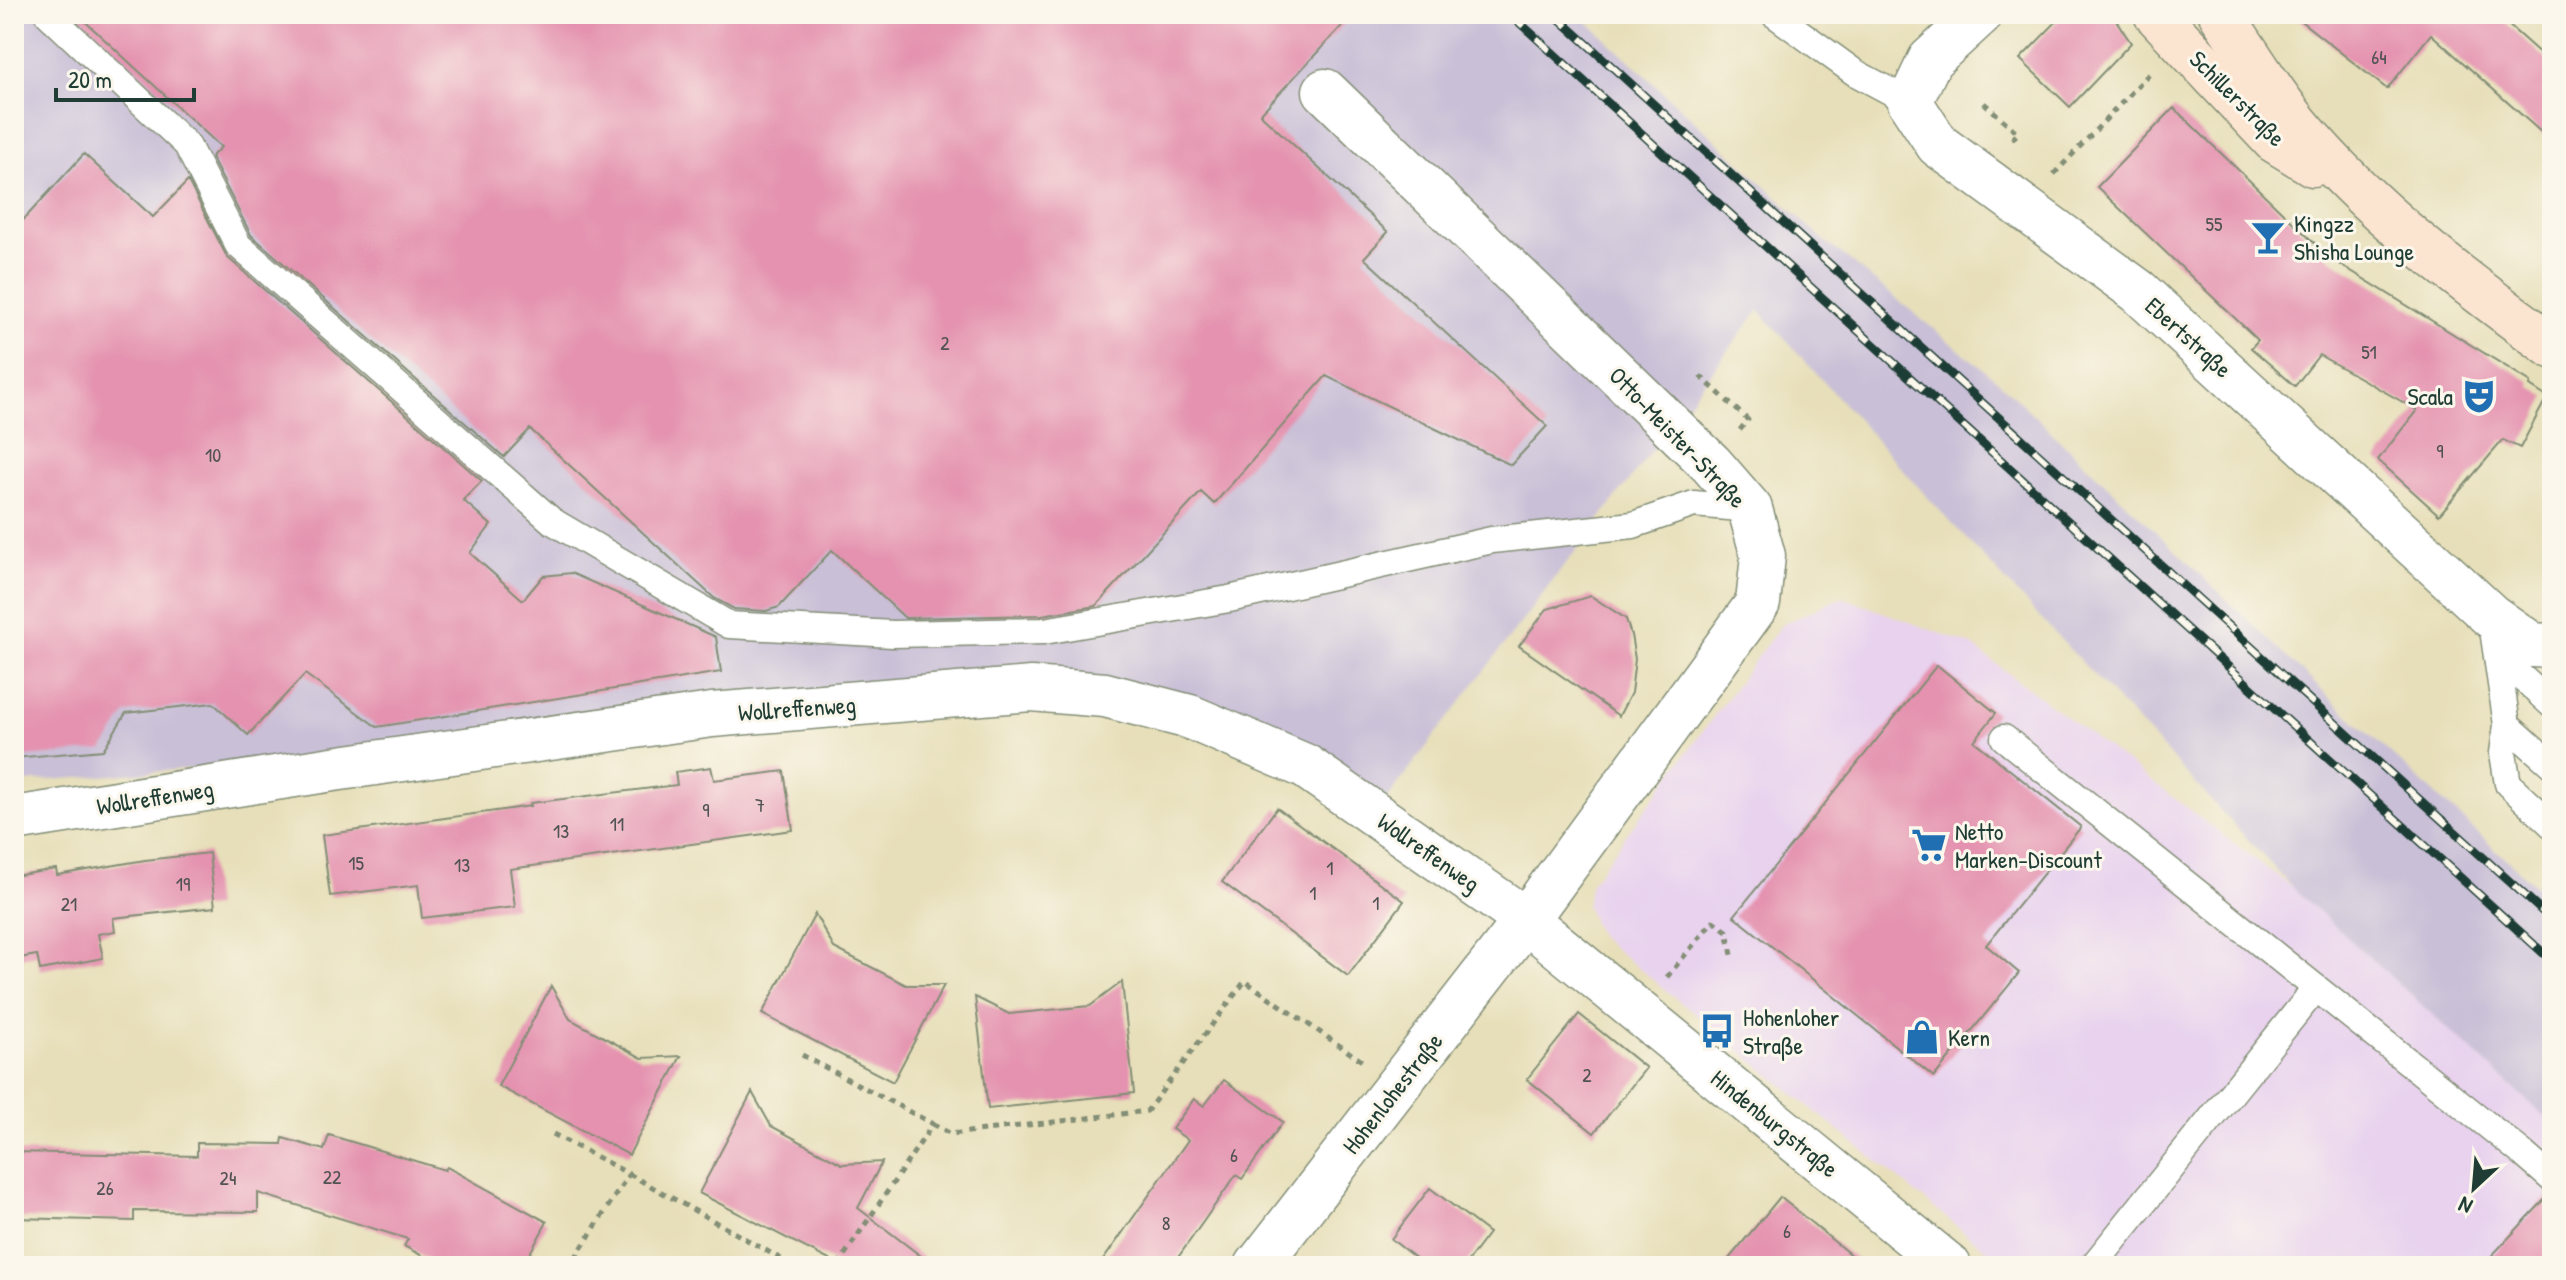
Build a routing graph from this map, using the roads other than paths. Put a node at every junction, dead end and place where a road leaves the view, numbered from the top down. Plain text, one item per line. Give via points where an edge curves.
1 (48, 14) edge
2 (1774, 14) edge
3 (1980, 14) edge
4 (2156, 14) edge
5 (2221, 14) edge
6 (1325, 91) dead end
7 (1910, 102) junction
8 (2369, 199) junction
9 (2552, 346) edge
10 (1750, 509) junction
11 (2494, 636) junction
12 (2552, 646) edge
13 (2552, 705) edge
14 (2507, 725) junction
15 (2004, 738) dead end
16 (2552, 765) edge
17 (14, 819) edge
18 (2552, 825) edge
19 (1526, 920) junction
20 (2316, 988) junction
21 (2552, 1179) edge
22 (1257, 1266) edge
23 (1949, 1266) edge
24 (2093, 1266) edge

1 - 10 lane via 187,145 238,245 552,521 729,625 893,634 1044,631 1229,599 1492,540 1633,525 1694,504
2 - 7 lane via 1854,72
3 - 7 street via 1930,60
4 - 8 main road, Schillerstraße via 2274,140
5 - 8 main road, Schillerstraße via 2298,124
6 - 10 street, Otto-Meister-Straße via 1711,464
7 - 11 street, Ebertstraße via 1938,145 2138,291
8 - 9 main road, Schillerstraße via 2460,279
10 - 19 street, Otto-Meister-Straße via 1763,556 1758,603
11 - 12 street, Ebertstraße
11 - 13 lane
11 - 14 lane
14 - 16 lane
14 - 18 lane via 2503,753 2508,784
15 - 20 lane
17 - 19 street, Wollreffenweg via 712,715 1031,689 1105,695 1190,717 1305,766
19 - 22 street, Hohenlohestraße
19 - 23 street, Hindenburgstraße
20 - 21 lane
20 - 24 lane

